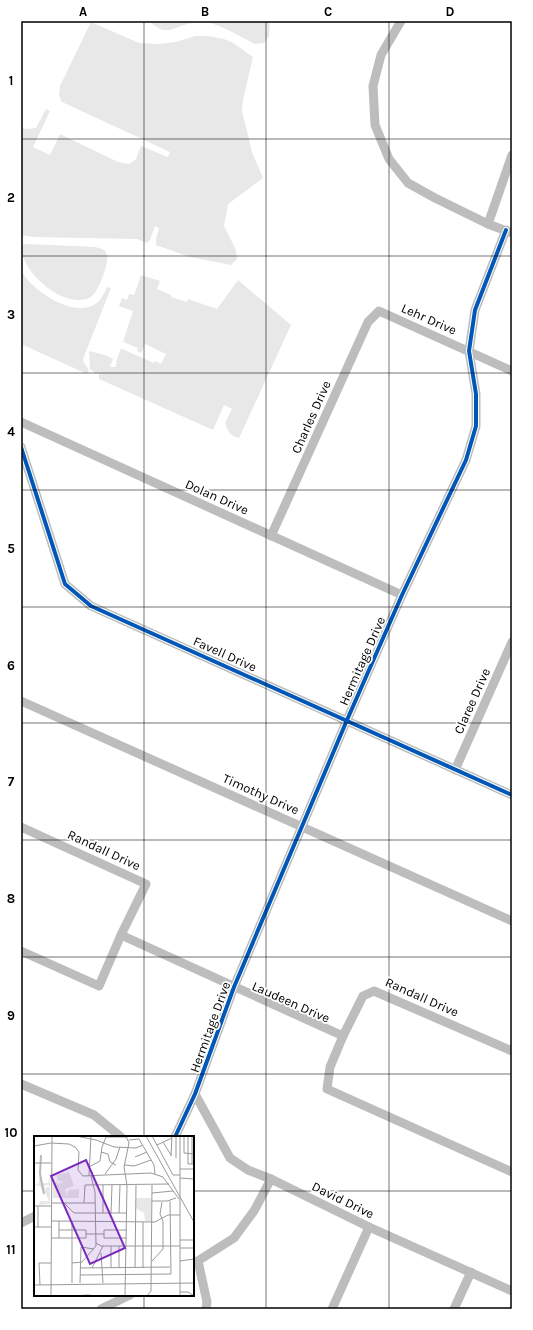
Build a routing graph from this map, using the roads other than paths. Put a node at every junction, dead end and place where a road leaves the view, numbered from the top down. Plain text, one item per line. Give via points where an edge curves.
1 (401, 21) edge
2 (512, 155) edge
3 (488, 224) junction
4 (509, 231) edge
5 (379, 311) joint
6 (469, 351) junction
7 (512, 371) edge
8 (21, 422) edge
9 (21, 447) edge
10 (271, 536) junction
11 (402, 595) junction
12 (512, 642) edge
13 (21, 701) edge
14 (348, 720) junction
15 (455, 770) junction
16 (512, 795) edge
17 (21, 827) edge
18 (303, 827) junction
19 (512, 921) edge
20 (121, 935) junction
21 (21, 951) edge
22 (234, 987) junction
23 (343, 1036) junction
24 (512, 1051) edge
25 (21, 1084) edge
26 (195, 1094) junction
27 (120, 1136) edge
28 (175, 1136) edge
29 (512, 1172) edge
30 (271, 1179) junction
31 (34, 1216) edge
32 (21, 1223) edge
33 (369, 1227) junction
34 (195, 1263) edge
35 (471, 1272) junction
36 (512, 1290) edge
37 (128, 1296) edge
38 (101, 1309) edge
39 (206, 1309) edge
40 (332, 1309) edge
41 (454, 1309) edge

1 - 3 street via 381,55 373,86 376,125 388,159 408,183
2 - 3 street
3 - 4 street
4 - 6 street, Hermitage Drive via 475,310
5 - 6 street, Lehr Drive
5 - 10 street, Charles Drive via 368,322
6 - 7 street, Lehr Drive
6 - 11 street, Hermitage Drive via 476,394 476,426 466,460
8 - 10 street, Dolan Drive
9 - 14 street, Favell Drive via 65,584 86,602
10 - 11 street, Dolan Drive
11 - 14 street, Hermitage Drive
12 - 15 street, Claree Drive
13 - 18 street, Timothy Drive
14 - 15 street, Favell Drive
14 - 18 street, Hermitage Drive
15 - 16 street, Favell Drive
17 - 20 street, Randall Drive via 146,884
18 - 19 street, Timothy Drive
18 - 22 street, Hermitage Drive
20 - 21 street via 99,986
20 - 22 street, Laudeen Drive
22 - 23 street, Laudeen Drive
22 - 26 street, Hermitage Drive
23 - 24 street, Randall Drive via 363,996 374,990
23 - 29 street via 330,1067 327,1089
25 - 27 street via 94,1115
26 - 28 street, Hermitage Drive
26 - 30 street, David Drive via 230,1158 248,1170
30 - 33 street, David Drive
30 - 34 street via 254,1211 234,1238
31 - 32 street
33 - 35 street, David Drive
33 - 40 street
34 - 39 street via 207,1302
35 - 36 street, David Drive
35 - 41 street
37 - 38 street

